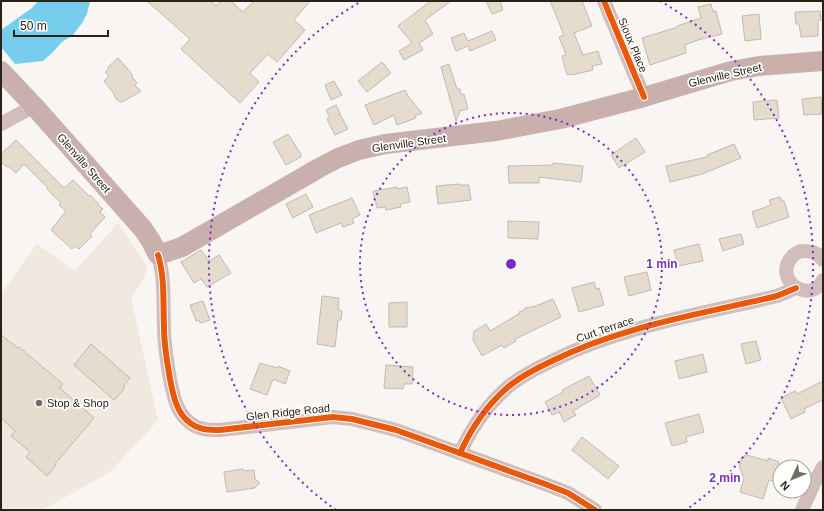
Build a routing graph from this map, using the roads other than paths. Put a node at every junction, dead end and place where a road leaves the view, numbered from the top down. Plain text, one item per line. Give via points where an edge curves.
1 (604, 1) edge
2 (823, 61) edge
3 (1, 71) edge
4 (644, 97) junction
5 (34, 106) junction
6 (1, 124) edge
7 (158, 255) junction
8 (823, 260) edge
9 (823, 280) edge
10 (796, 288) junction
11 (460, 453) junction
12 (823, 467) edge
13 (595, 510) edge
14 (802, 510) edge

1 - 4 street, Sioux Place
2 - 4 main road, Glenville Street via 731,71
3 - 5 main road, Glenville Street
4 - 7 main road, Glenville Street via 554,121 385,144 359,150 290,183 182,247
5 - 6 street
5 - 7 main road, Glenville Street via 143,229
7 - 11 street, Glen Ridge Road via 162,276 166,359 173,394 180,413 194,426 205,430 220,430 333,417 396,430
8 - 10 street via 812,251 803,251 792,256 788,261 787,276
9 - 10 street, Curt Terrace via 811,290
10 - 11 street, Curt Terrace via 777,296 634,329 566,354 526,374 495,398
11 - 13 street, Glen Ridge Road via 568,493
12 - 14 street

